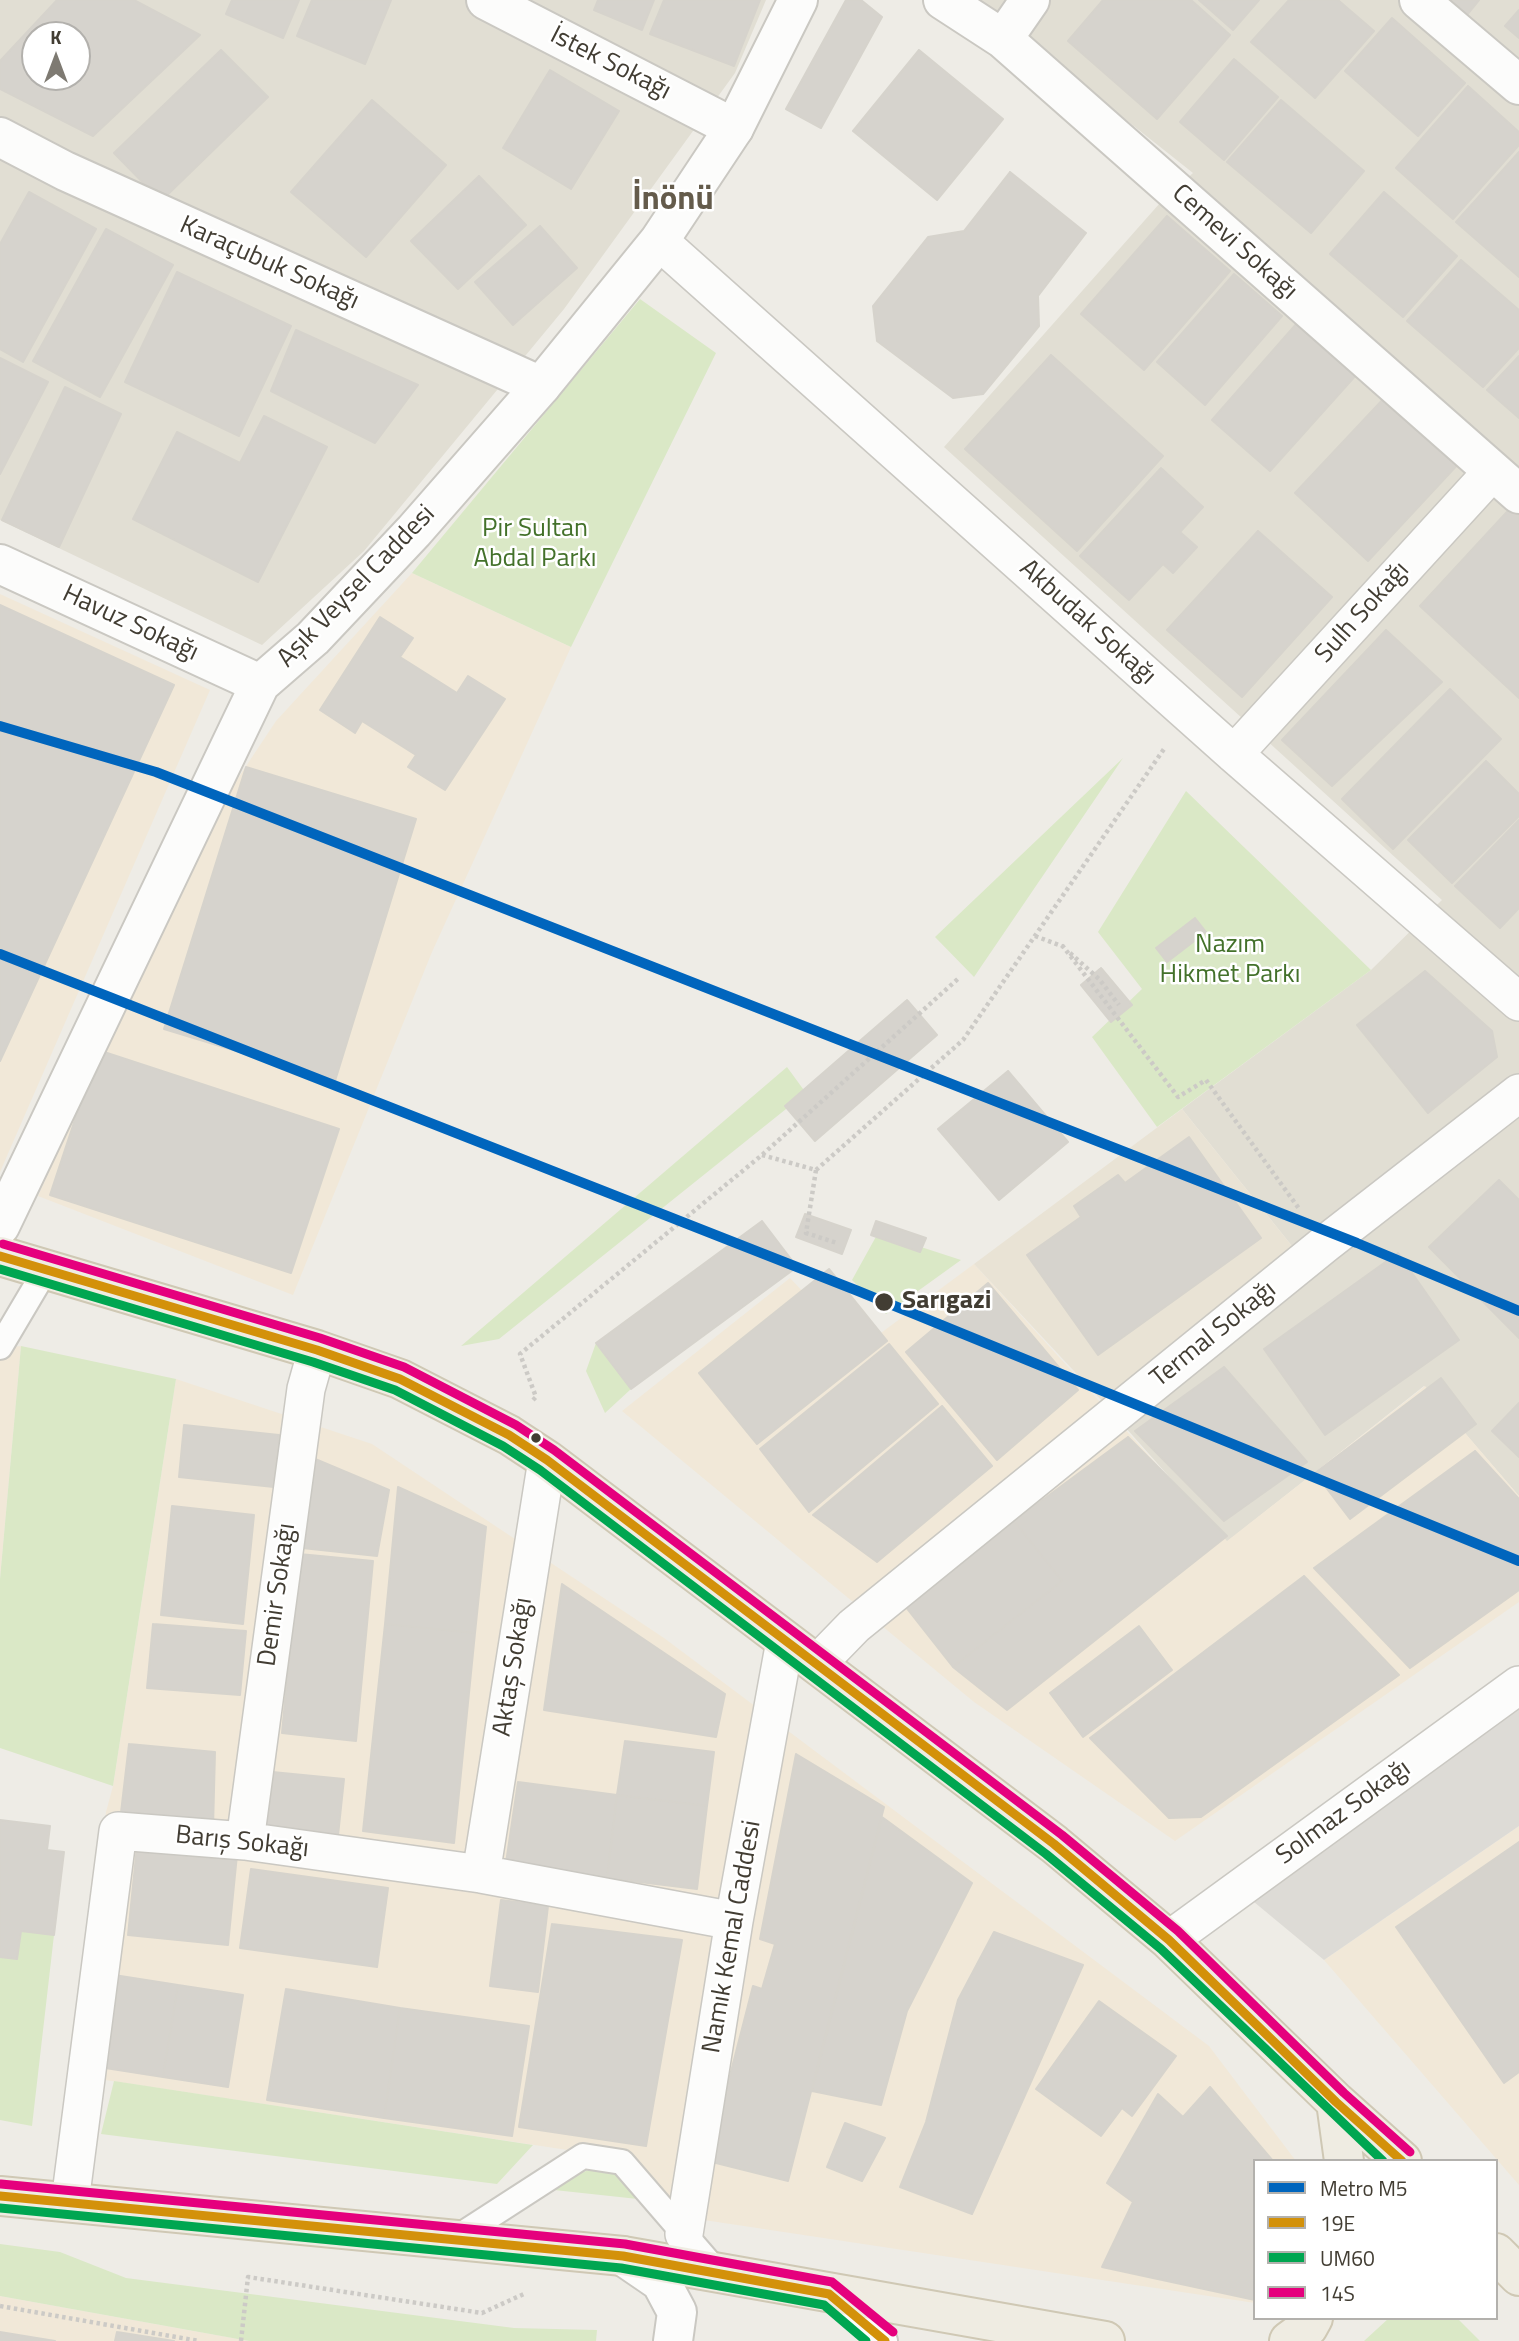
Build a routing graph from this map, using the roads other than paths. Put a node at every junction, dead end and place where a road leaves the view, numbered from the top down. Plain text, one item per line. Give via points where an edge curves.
1 (486, 0) edge
2 (797, 0) edge
3 (943, 0) edge
4 (1030, 0) edge
5 (1419, 0) edge
6 (1003, 38) junction
7 (1519, 85) edge
8 (734, 128) junction
9 (0, 137) edge
10 (659, 241) junction
11 (541, 386) junction
12 (1505, 483) edge
13 (0, 564) edge
14 (260, 684) junction
15 (1234, 754) junction
16 (1519, 1002) edge
17 (1519, 1093) edge
18 (0, 1226) edge
19 (0, 1256) edge
20 (45, 1271) junction
21 (0, 1347) edge
22 (317, 1350) junction
23 (547, 1460) junction
24 (785, 1642) junction
25 (817, 1664) junction
26 (1519, 1685) edge
27 (245, 1841) junction
28 (481, 1874) junction
29 (734, 1921) junction
30 (1169, 1940) junction
31 (1336, 2102) junction
32 (1344, 2159) edge
33 (1400, 2159) edge
34 (0, 2196) edge
35 (70, 2202) junction
36 (684, 2234) junction
37 (453, 2240) junction
38 (1498, 2255) edge
39 (623, 2256) junction
40 (718, 2273) junction
41 (1519, 2276) edge
42 (829, 2294) junction
43 (1312, 2320) edge
44 (673, 2341) edge
45 (885, 2341) edge
46 (1105, 2341) edge
47 (1289, 2341) edge

1 - 8 street, İstek Sokağı
2 - 8 street, Aşık Veysel Caddesi
3 - 6 street, Cemevi Sokağı
4 - 6 street
5 - 7 street
6 - 12 street, Cemevi Sokağı
8 - 10 street, Aşık Veysel Caddesi
9 - 11 street, Karaçubuk Sokağı via 65,171
10 - 11 street, Aşık Veysel Caddesi
10 - 15 street, Akbudak Sokağı
11 - 14 street, Aşık Veysel Caddesi via 359,591
12 - 15 street, Sulh Sokağı
13 - 14 street, Havuz Sokağı
14 - 18 street, Aşık Veysel Caddesi
15 - 16 street, Akbudak Sokağı
17 - 25 street, Termal Sokağı via 1325,1244 854,1626
19 - 20 main road
20 - 21 lane
20 - 22 main road
22 - 23 main road via 400,1379 509,1435
22 - 27 street, Demir Sokağı via 306,1389
23 - 24 main road
23 - 28 street, Aktaş Sokağı
24 - 25 main road
24 - 29 street, Namık Kemal Caddesi
25 - 30 main road via 1054,1844
26 - 30 street, Solmaz Sokağı
27 - 28 street, Barış Sokağı
27 - 35 street, Barış Sokağı via 118,1831
28 - 29 street, Barış Sokağı
29 - 36 street, Namık Kemal Caddesi
30 - 31 main road
31 - 32 main road
31 - 33 main road
34 - 35 main road
35 - 37 main road
36 - 37 lane via 622,2162 583,2157
36 - 40 lane
37 - 39 main road
38 - 41 main road
39 - 40 main road
39 - 44 street via 661,2283 677,2312
40 - 42 main road
42 - 45 lane
42 - 46 main road
43 - 47 main road

